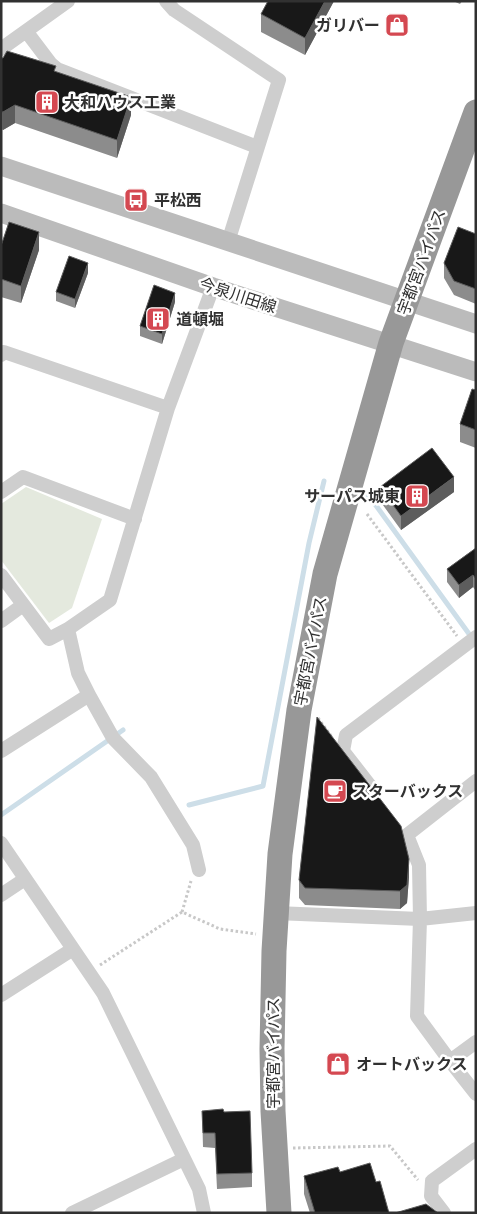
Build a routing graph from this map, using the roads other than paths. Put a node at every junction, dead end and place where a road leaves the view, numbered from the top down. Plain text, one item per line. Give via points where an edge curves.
1 (68, 1) edge
2 (166, 1) edge
3 (26, 31) junction
4 (1, 49) edge
5 (476, 112) edge
6 (257, 147) junction
7 (1, 166) edge
8 (1, 213) edge
9 (228, 242) junction
10 (213, 287) junction
11 (406, 301) junction
12 (476, 324) edge
13 (391, 344) junction
14 (1, 355) edge
15 (476, 372) edge
16 (168, 408) junction
17 (1, 492) edge
18 (134, 519) junction
19 (1, 575) edge
20 (23, 605) junction
21 (1, 621) edge
22 (68, 629) junction
23 (469, 642) edge
24 (476, 655) edge
25 (89, 695) junction
26 (1, 751) edge
27 (476, 781) edge
28 (378, 797) edge
29 (2, 845) edge
30 (199, 870) road end
31 (25, 879) junction
32 (1, 895) edge
33 (276, 913) junction
34 (476, 913) edge
35 (420, 919) junction
36 (73, 948) junction
37 (1, 995) edge
38 (476, 1042) edge
39 (450, 1061) junction
40 (476, 1094) edge
41 (476, 1149) edge
42 (184, 1159) junction
43 (72, 1213) edge
44 (204, 1213) edge
45 (279, 1213) edge
46 (444, 1213) edge

1 - 3 street
2 - 6 street via 174,10 279,80
3 - 4 street
3 - 6 street via 57,69
5 - 11 highway, 宇都宮バイパス
6 - 9 street
7 - 9 street
8 - 10 street, 今泉川田線
9 - 11 street
10 - 13 street, 今泉川田線
10 - 16 street
11 - 12 street
11 - 13 highway, 宇都宮バイパス
13 - 15 street, 今泉川田線
13 - 33 highway, 宇都宮バイパス via 324,574 289,773
14 - 16 street via 4,352
16 - 18 street
17 - 18 street via 23,477
18 - 22 street via 110,600
19 - 20 street
20 - 21 street
20 - 22 street via 49,639
22 - 25 street via 78,673
23 - 24 street
23 - 28 street via 346,735 343,751
25 - 26 street
25 - 30 street via 113,738 152,777 193,845
27 - 35 street via 404,831 419,865
29 - 31 street
31 - 32 street
31 - 36 street
33 - 35 street
33 - 45 highway, 宇都宮バイパス via 272,1049
34 - 35 street
35 - 39 street via 416,1016
36 - 37 street
36 - 42 street via 103,992
38 - 39 street
39 - 40 street
41 - 46 street via 432,1181 431,1196
42 - 43 street
42 - 44 street via 199,1190

